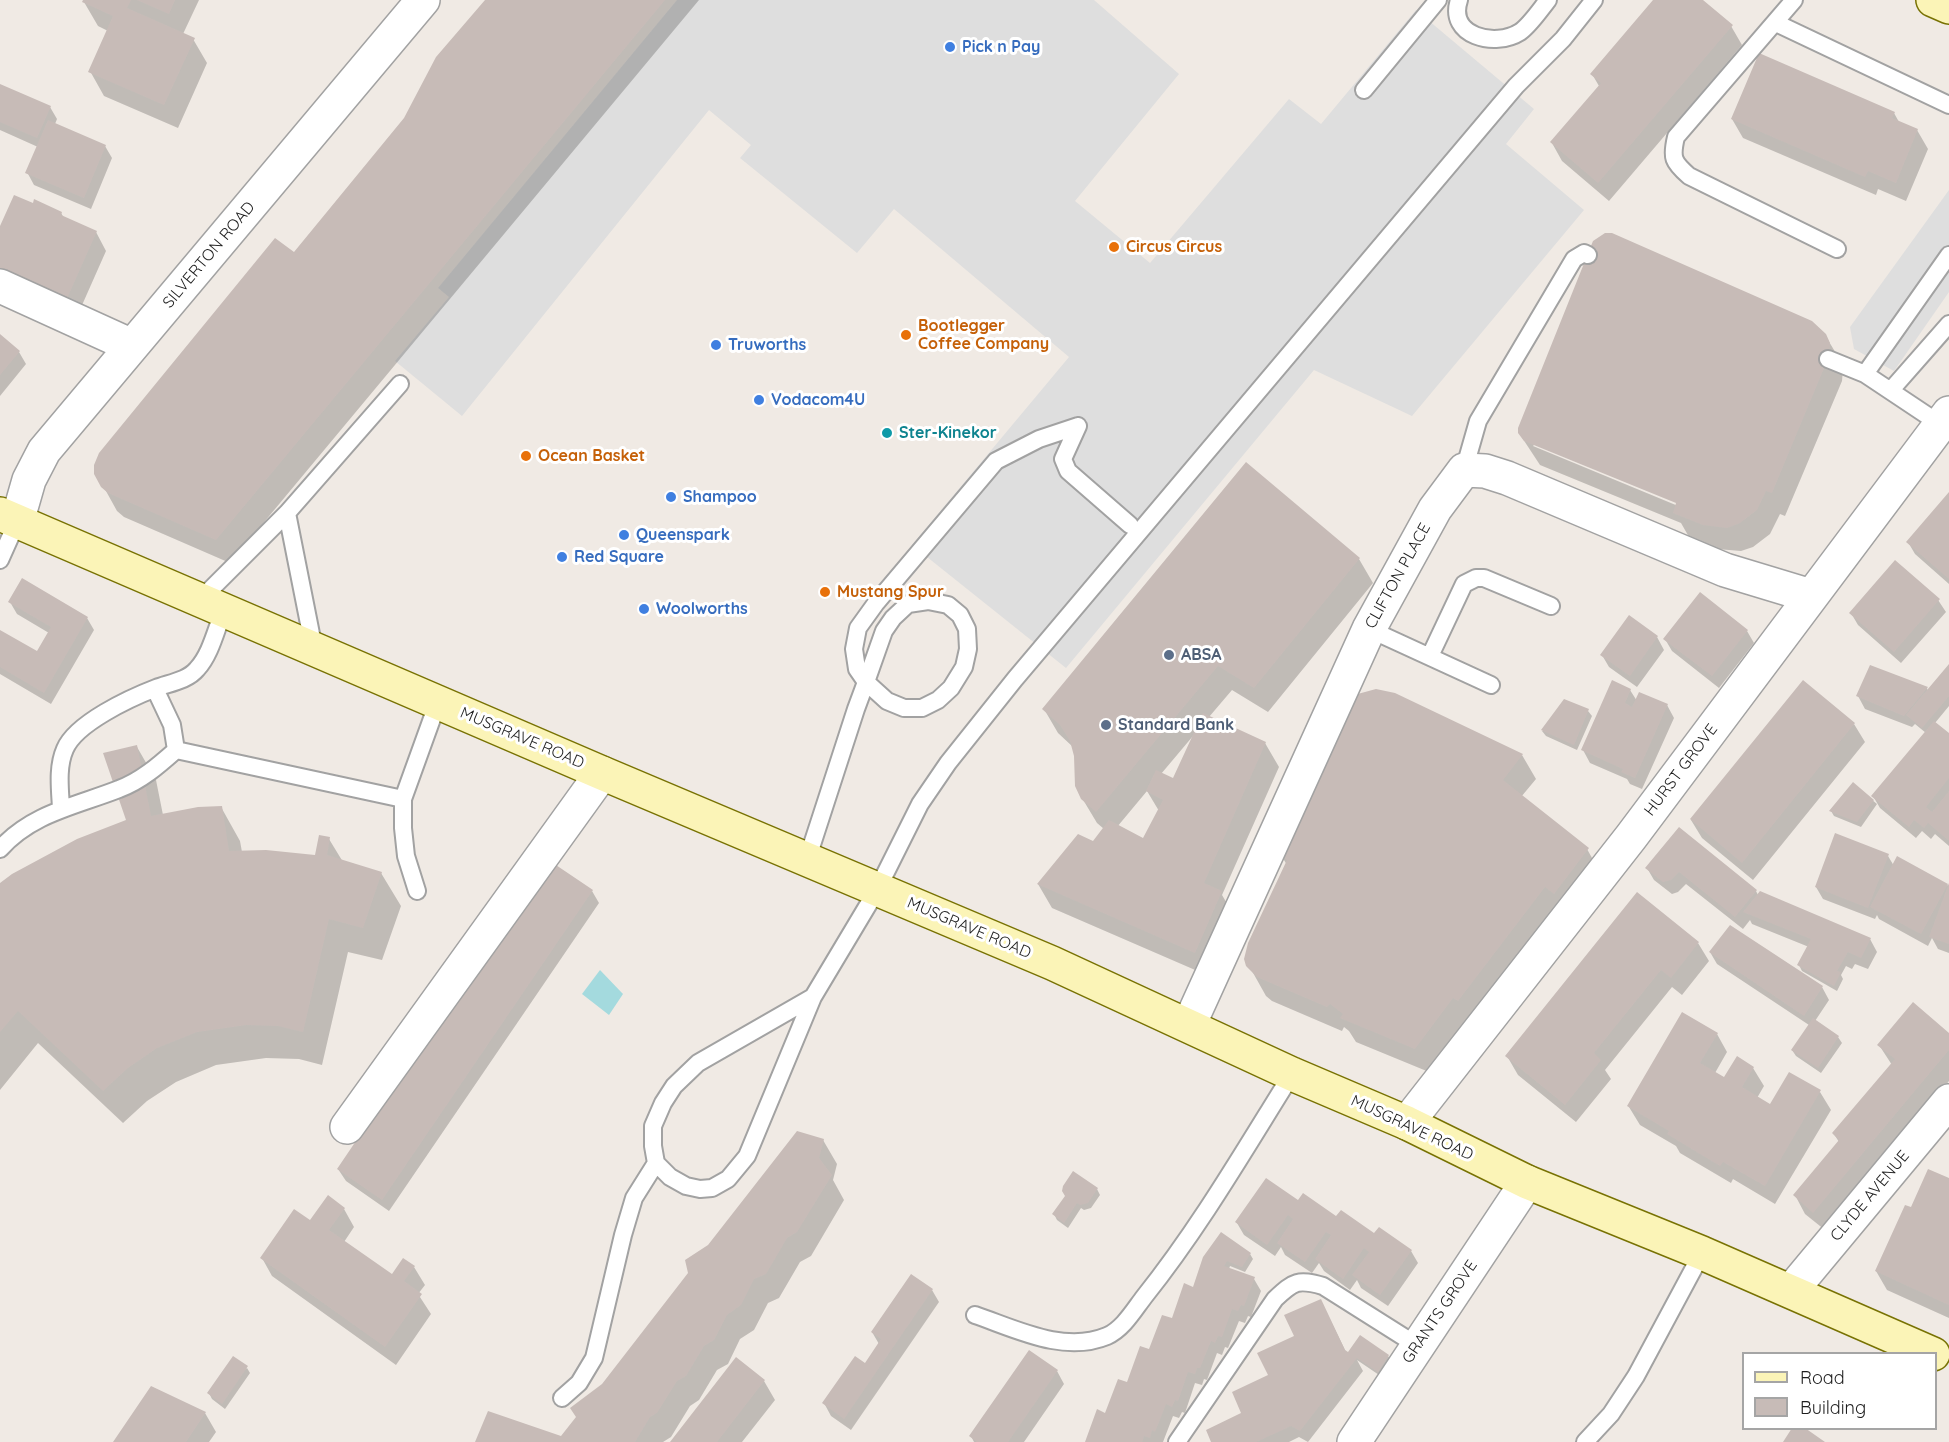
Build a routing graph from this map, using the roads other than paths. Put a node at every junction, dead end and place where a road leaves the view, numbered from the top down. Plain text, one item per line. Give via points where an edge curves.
1 (423, 0) edge
2 (1438, 0) edge
3 (1459, 0) edge
4 (1548, 0) edge
5 (1594, 0) edge
6 (1794, 0) edge
7 (1933, 0) edge
8 (1949, 7) edge
9 (1776, 23) junction
10 (1364, 90) dead end
11 (1949, 105) edge
12 (1837, 249) dead end
13 (1588, 255) dead end
14 (1949, 255) edge
15 (0, 286) edge
16 (1949, 324) edge
17 (132, 346) junction
18 (1828, 359) dead end
19 (1865, 374) junction
20 (400, 384) dead end
21 (1891, 390) junction
22 (1945, 418) edge
23 (1464, 470) junction
24 (287, 513) junction
25 (8, 518) edge
26 (1130, 525) dead end
27 (0, 560) edge
28 (1811, 596) junction
29 (212, 605) junction
30 (1551, 606) dead end
31 (1369, 629) junction
32 (314, 649) junction
33 (1430, 656) junction
34 (866, 682) junction
35 (1491, 685) dead end
36 (155, 688) junction
37 (438, 702) junction
38 (176, 750) junction
39 (602, 773) junction
40 (403, 799) junction
41 (61, 808) junction
42 (0, 849) edge
43 (807, 860) junction
44 (877, 890) junction
45 (417, 891) dead end
46 (813, 997) junction
47 (1190, 1025) junction
48 (1292, 1074) junction
49 (1949, 1101) edge
50 (1407, 1123) junction
51 (347, 1127) dead end
52 (656, 1163) junction
53 (1527, 1182) junction
54 (1702, 1253) junction
55 (1791, 1291) junction
56 (975, 1316) dead end
57 (1418, 1346) junction
58 (1929, 1352) edge
59 (561, 1398) dead end
60 (1177, 1442) edge
61 (1354, 1442) edge
62 (1585, 1442) edge

1 - 17 street, SILVERTON ROAD
2 - 10 lane
3 - 4 lane via 1462,26 1476,37 1495,41 1520,32
5 - 44 lane via 1563,39 1516,86 1015,679 920,804
6 - 9 lane
7 - 8 street
9 - 11 lane
9 - 12 lane via 1676,137 1672,153 1676,165 1689,176
13 - 23 lane via 1584,253 1574,259 1478,421
14 - 19 lane
15 - 17 street
16 - 21 lane
17 - 25 street, SILVERTON ROAD via 44,451
18 - 19 lane
19 - 21 lane
20 - 24 lane
21 - 22 lane
22 - 28 street, HURST GROVE
23 - 28 street via 1507,478 1725,570
23 - 31 street, CLIFTON PLACE via 1435,509
24 - 29 lane
24 - 32 lane
25 - 27 lane
25 - 29 street, MUSGRAVE ROAD
26 - 34 lane via 1068,471 1063,459 1078,426 1039,439 996,462 858,628 854,649 857,669
28 - 50 street, HURST GROVE via 1631,837
29 - 32 street, MUSGRAVE ROAD
29 - 36 lane via 204,660 180,680
30 - 33 lane via 1484,578 1470,580 1464,584
31 - 33 lane
31 - 47 street, CLIFTON PLACE
32 - 37 street, MUSGRAVE ROAD
33 - 35 lane
34 - 34 lane via 887,701 904,708 922,708 938,700 964,667 967,629 960,615 938,603 908,604 892,618 884,632
34 - 43 lane
36 - 38 lane via 172,725
36 - 41 lane via 82,727 72,737 62,759
37 - 39 street, MUSGRAVE ROAD
37 - 40 lane
38 - 40 lane
38 - 41 lane via 131,784
39 - 43 street, MUSGRAVE ROAD
39 - 51 street
40 - 45 lane via 406,856
41 - 42 lane via 22,829
43 - 44 street, MUSGRAVE ROAD
44 - 46 lane
44 - 47 street, MUSGRAVE ROAD
46 - 52 lane via 698,1063 674,1086 652,1126
46 - 52 lane via 747,1156 728,1179 712,1188 686,1186
47 - 48 street, MUSGRAVE ROAD
48 - 50 street, MUSGRAVE ROAD
48 - 56 lane via 1166,1271 1124,1323 1109,1335 1086,1341 1052,1341
49 - 55 street, CLYDE AVENUE
50 - 53 street, MUSGRAVE ROAD
52 - 59 lane via 634,1198 594,1358 579,1383
53 - 54 street, MUSGRAVE ROAD
53 - 57 street, GRANTS GROVE
54 - 55 street, MUSGRAVE ROAD
54 - 62 lane via 1636,1376 1611,1414
55 - 58 street, MUSGRAVE ROAD
57 - 60 lane via 1323,1286 1295,1282 1275,1299
57 - 61 street, GRANTS GROVE

